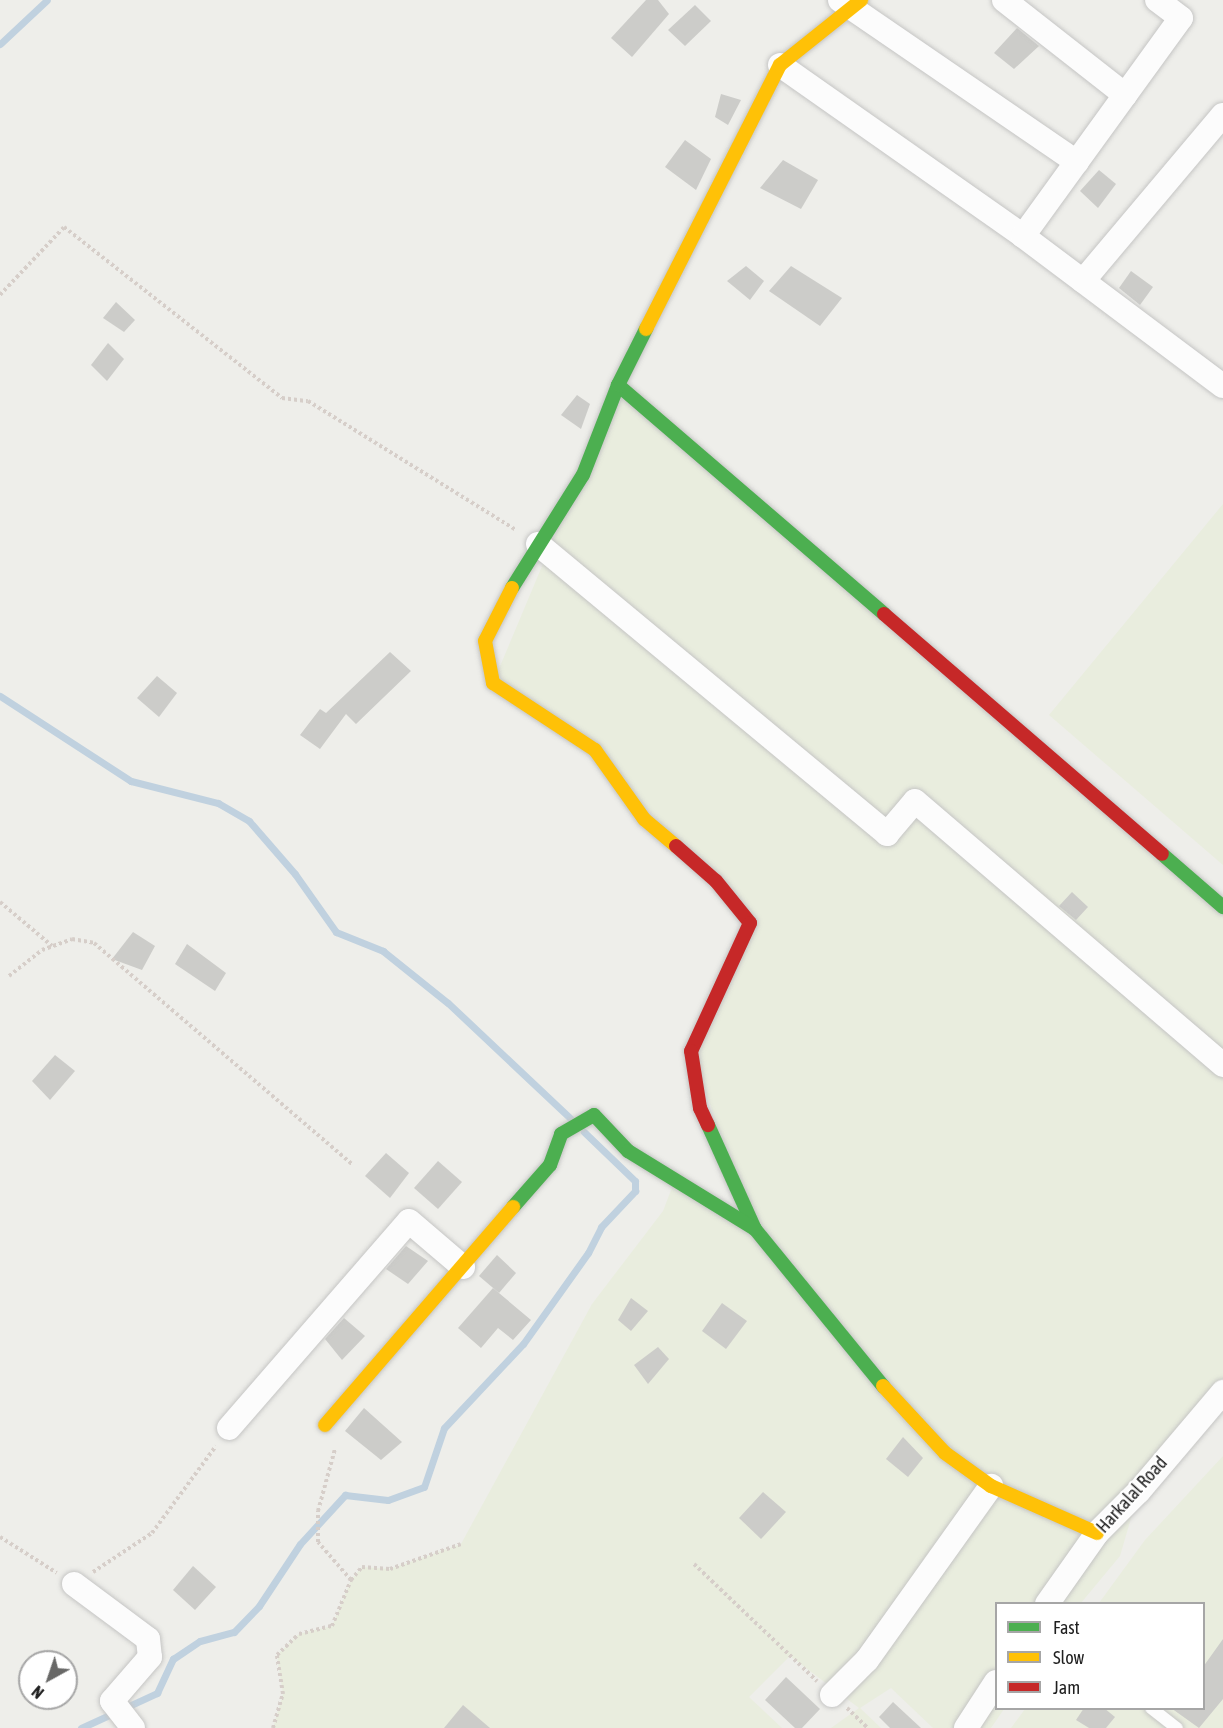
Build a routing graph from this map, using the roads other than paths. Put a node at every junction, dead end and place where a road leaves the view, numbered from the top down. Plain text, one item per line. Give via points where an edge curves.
1 (1004, 0) edge
2 (1157, 0) edge
3 (850, 2) edge
4 (780, 65) junction
5 (1125, 95) junction
6 (1223, 115) edge
7 (1077, 162) junction
8 (1023, 236) junction
9 (1083, 281) junction
10 (618, 385) junction
11 (1223, 386) edge
12 (537, 544) junction
13 (1223, 907) edge
14 (1223, 1065) edge
15 (755, 1229) junction
16 (463, 1268) junction
17 (1223, 1392) edge
18 (325, 1425) road end
19 (229, 1428) road end
20 (991, 1486) junction
21 (1097, 1533) junction
22 (75, 1584) road end
23 (1048, 1602) edge
24 (995, 1684) edge
25 (832, 1695) road end
26 (1153, 1710) edge
27 (133, 1728) edge
28 (966, 1728) edge
29 (1177, 1728) edge

1 - 5 street
2 - 5 street via 1181,18
3 - 4 street
3 - 7 street
4 - 8 street
4 - 10 street
5 - 7 street
6 - 9 street
7 - 8 street
8 - 9 street
9 - 11 street
10 - 12 street via 583,475
10 - 13 street
12 - 14 street via 887,834 915,801
12 - 15 street via 485,641 493,683 595,750 644,819 716,880 750,923 691,1051 700,1108
15 - 16 street via 628,1152 594,1114 561,1134 550,1165
15 - 20 street via 897,1404 945,1453
16 - 18 street
16 - 19 street via 409,1221
17 - 21 street, Harkalal Road via 1139,1491
20 - 21 street
20 - 25 street via 867,1660
21 - 23 street, Harkalal Road
22 - 27 street via 148,1639 150,1657 112,1701
24 - 28 street
26 - 29 lane

